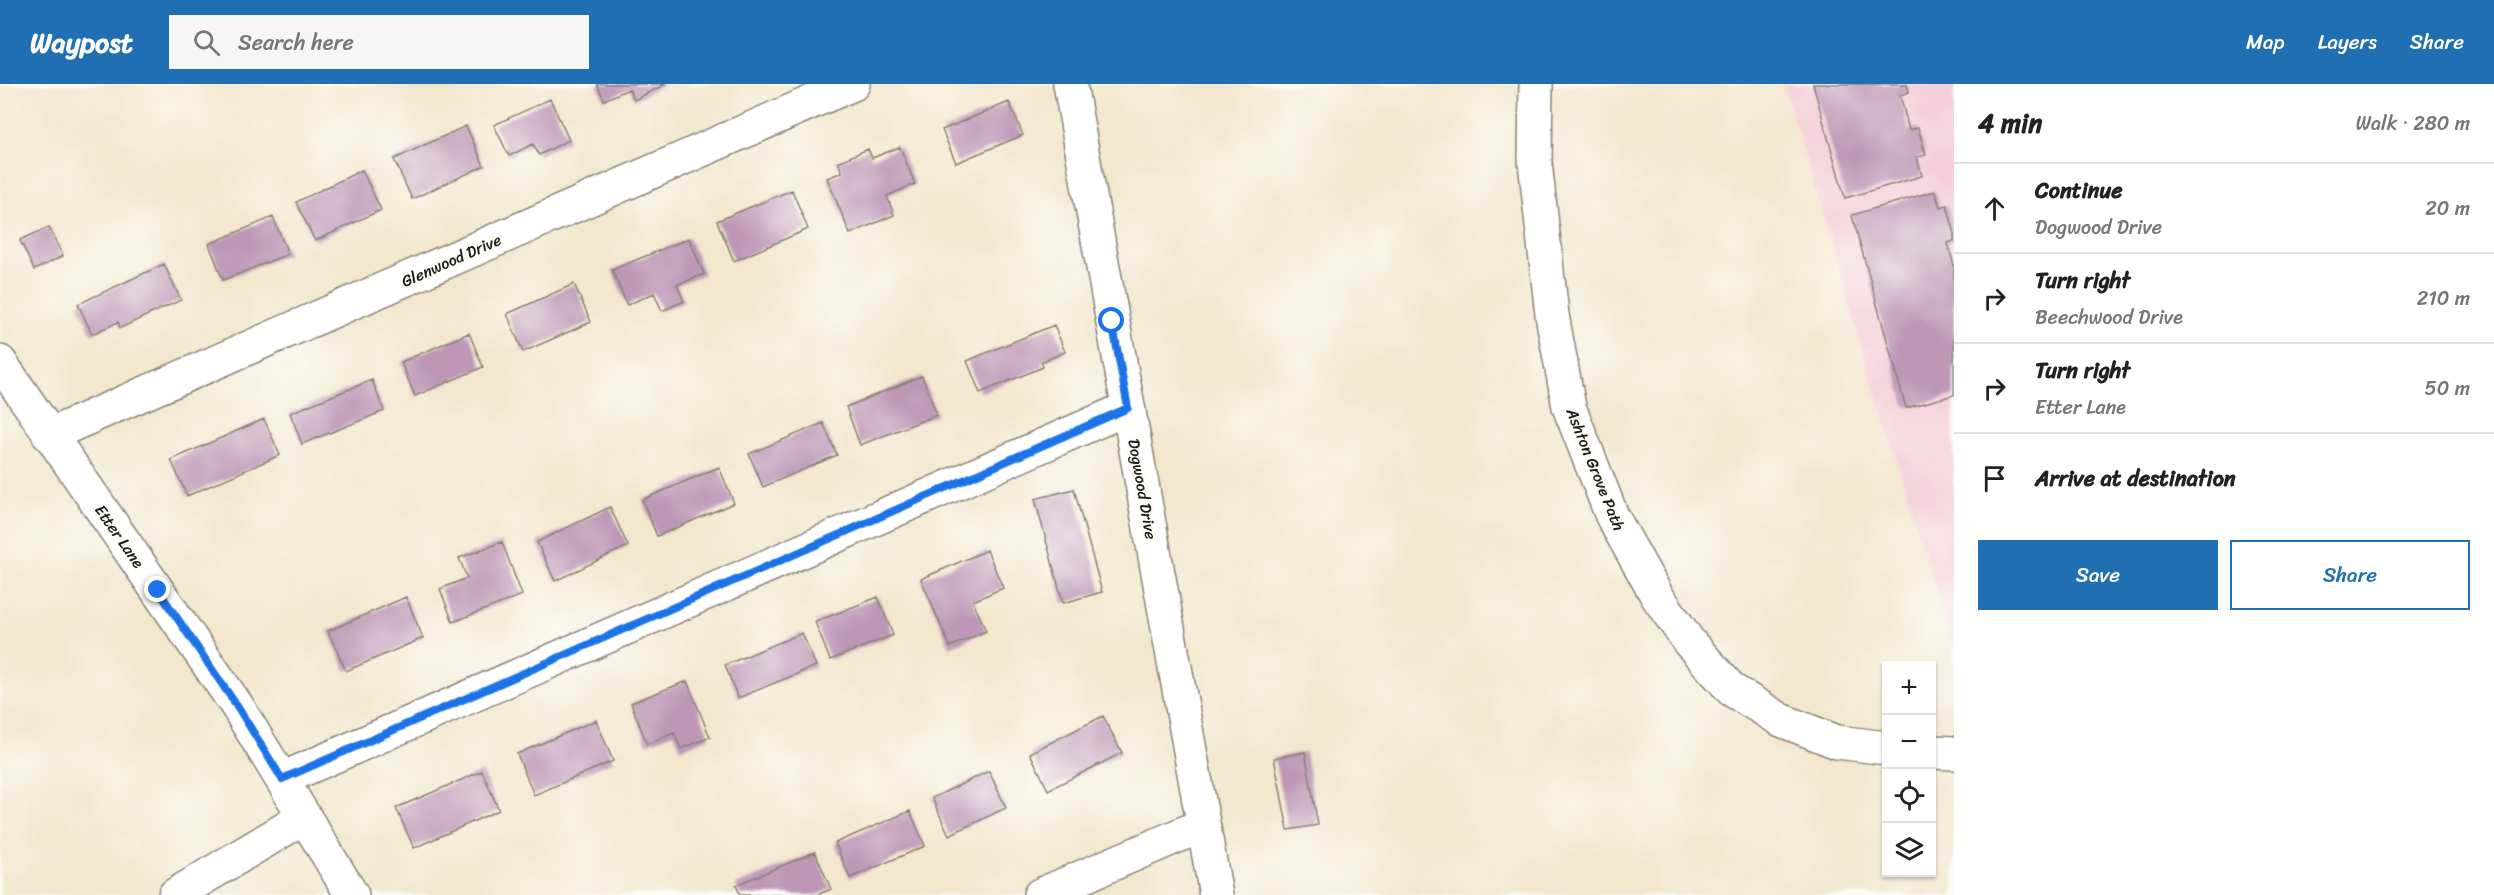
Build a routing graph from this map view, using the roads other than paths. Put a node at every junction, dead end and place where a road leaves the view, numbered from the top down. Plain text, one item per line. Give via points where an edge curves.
1 (853, 84) edge
2 (1070, 84) edge
3 (1536, 84) edge
4 (0, 362) edge
5 (1128, 408) junction
6 (49, 435) junction
7 (1882, 747) edge
8 (1936, 752) edge
9 (1954, 753) edge
10 (282, 779) junction
11 (305, 817) junction
12 (1203, 825) junction
13 (175, 895) edge
14 (352, 895) edge
15 (1040, 895) edge
16 (1216, 895) edge

1 - 6 street, Glenwood Drive
2 - 5 street, Dogwood Drive
3 - 7 street, Ashton Grove Path via 1535,162 1552,315 1569,407 1612,516 1657,596 1689,642 1732,690 1781,720 1837,742
4 - 6 street, Etter Lane
5 - 10 street
5 - 12 street, Dogwood Drive
6 - 10 street, Etter Lane via 237,706
8 - 9 street
10 - 11 street, Etter Lane
11 - 13 street
11 - 14 street, Etter Lane
12 - 15 street
12 - 16 street, Dogwood Drive

